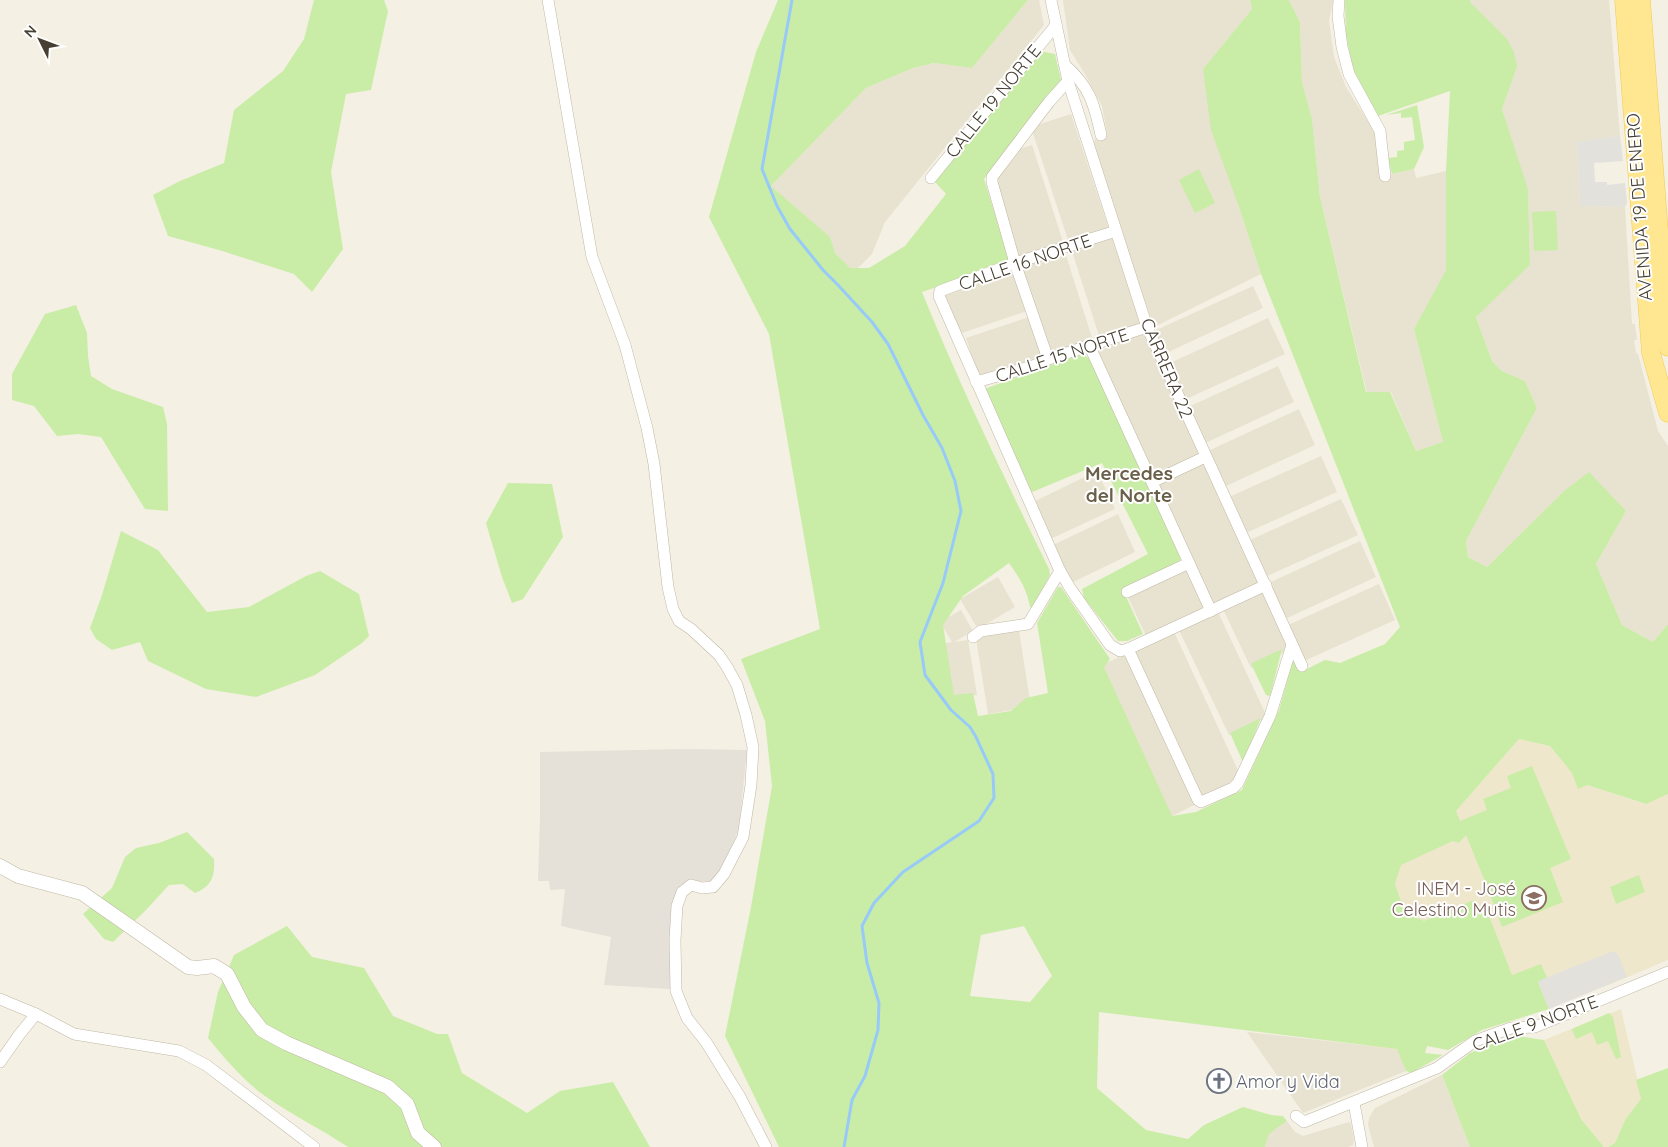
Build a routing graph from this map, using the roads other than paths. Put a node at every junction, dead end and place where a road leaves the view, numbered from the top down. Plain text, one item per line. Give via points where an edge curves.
1 (548, 0) edge
2 (1051, 0) edge
3 (1339, 0) edge
4 (1624, 0) edge
5 (1641, 0) edge
6 (1056, 25) junction
7 (1064, 64) junction
8 (1068, 81) junction
9 (1101, 135) dead end
10 (1385, 176) dead end
11 (931, 178) dead end
12 (1116, 231) junction
13 (1015, 263) junction
14 (1147, 327) junction
15 (1090, 347) junction
16 (1668, 347) edge
17 (1048, 359) junction
18 (976, 382) junction
19 (1668, 412) edge
20 (1206, 457) junction
21 (1152, 482) junction
22 (1189, 563) junction
23 (1060, 571) junction
24 (1266, 585) junction
25 (1127, 592) dead end
26 (1211, 611) junction
27 (973, 637) dead end
28 (1292, 645) junction
29 (1128, 649) junction
30 (1302, 666) dead end
31 (0, 866) edge
32 (1668, 972) edge
33 (0, 999) edge
34 (36, 1014) junction
35 (0, 1062) edge
36 (1354, 1103) junction
37 (1296, 1116) dead end
38 (314, 1147) edge
39 (434, 1147) edge
40 (766, 1147) edge
41 (1362, 1147) edge

1 - 40 street via 592,257 625,345 647,428 673,609 680,621 719,655 727,667 737,685 753,747 743,837 724,874 713,887 691,885 682,892 677,906 676,990 687,1018 740,1097
2 - 6 street, CARRERA 22
3 - 10 street via 1341,39 1349,74 1380,131
4 - 19 main road, AVENIDA 19 DE ENERO via 1651,353
5 - 16 main road, AVENIDA 19 DE ENERO
6 - 7 street, CARRERA 22
6 - 11 street, CALLE 19 NORTE
7 - 8 street, CARRERA 22
7 - 9 street via 1086,88 1095,107
8 - 12 street, CARRERA 22
8 - 13 street via 994,173 992,182
12 - 13 street, CALLE 16 NORTE
12 - 14 street, CARRERA 22
13 - 17 street
13 - 18 street, CALLE 16 NORTE via 940,291 939,296
14 - 15 street, CALLE 15 NORTE
14 - 20 street, CARRERA 22
15 - 17 street, CALLE 15 NORTE
15 - 21 street
17 - 18 street, CALLE 15 NORTE
18 - 23 street
20 - 21 street
20 - 24 street, CARRERA 22
21 - 22 street
22 - 25 street
22 - 26 street
23 - 27 street via 1028,624 981,631
23 - 29 street via 1110,646 1120,651
24 - 26 street
24 - 28 street, CARRERA 22
26 - 29 street
28 - 29 street via 1270,716 1238,783 1201,802
28 - 30 street, CARRERA 22
31 - 39 street via 18,876 82,893 188,966 214,966 227,974 244,1007 262,1030 388,1087 407,1104 418,1133
32 - 36 street, CALLE 9 NORTE via 1535,1027 1511,1028 1475,1041 1437,1068
33 - 34 street
34 - 35 street
34 - 38 street via 74,1034 179,1051 206,1065
36 - 37 street, CALLE 9 NORTE via 1304,1122
36 - 41 street

